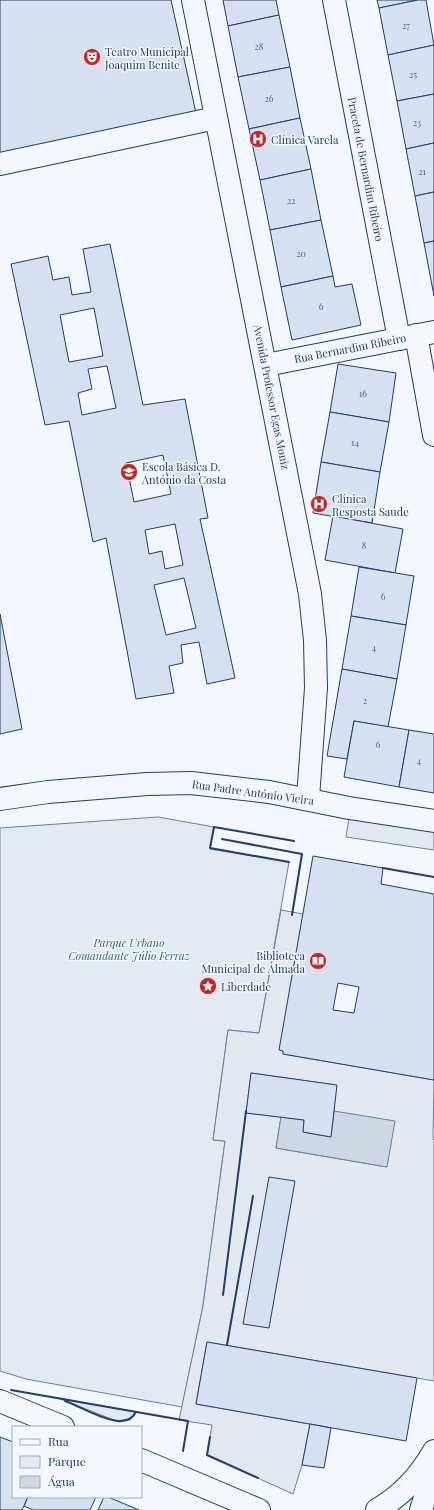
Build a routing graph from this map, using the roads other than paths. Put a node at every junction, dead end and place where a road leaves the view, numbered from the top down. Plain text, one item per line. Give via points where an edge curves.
1 (192, 0) edge
2 (334, 0) edge
3 (216, 118) junction
4 (0, 164) edge
5 (416, 335) edge
6 (266, 365) junction
7 (434, 435) edge
8 (308, 798) junction
9 (0, 800) edge
10 (434, 821) edge
11 (0, 1401) edge
12 (61, 1426) edge
13 (434, 1451) edge
14 (142, 1460) edge
15 (434, 1468) edge
16 (259, 1510) edge
17 (377, 1510) edge
18 (421, 1510) edge

1 - 3 street, Avenida Professor Egas Moniz
2 - 5 street, Praceta de Bernardim Ribeiro
3 - 4 street
3 - 6 street, Avenida Professor Egas Moniz
5 - 6 street, Rua Bernardim Ribeiro
5 - 7 street, Praceta de Bernardim Ribeiro
6 - 8 street, Avenida Professor Egas Moniz via 302,549 314,633 316,688
8 - 9 street, Rua Padre António Vieira via 191,782 56,791
8 - 10 street, Rua Padre António Vieira via 349,808
11 - 12 street
13 - 17 street via 412,1484
14 - 16 street
15 - 18 street

